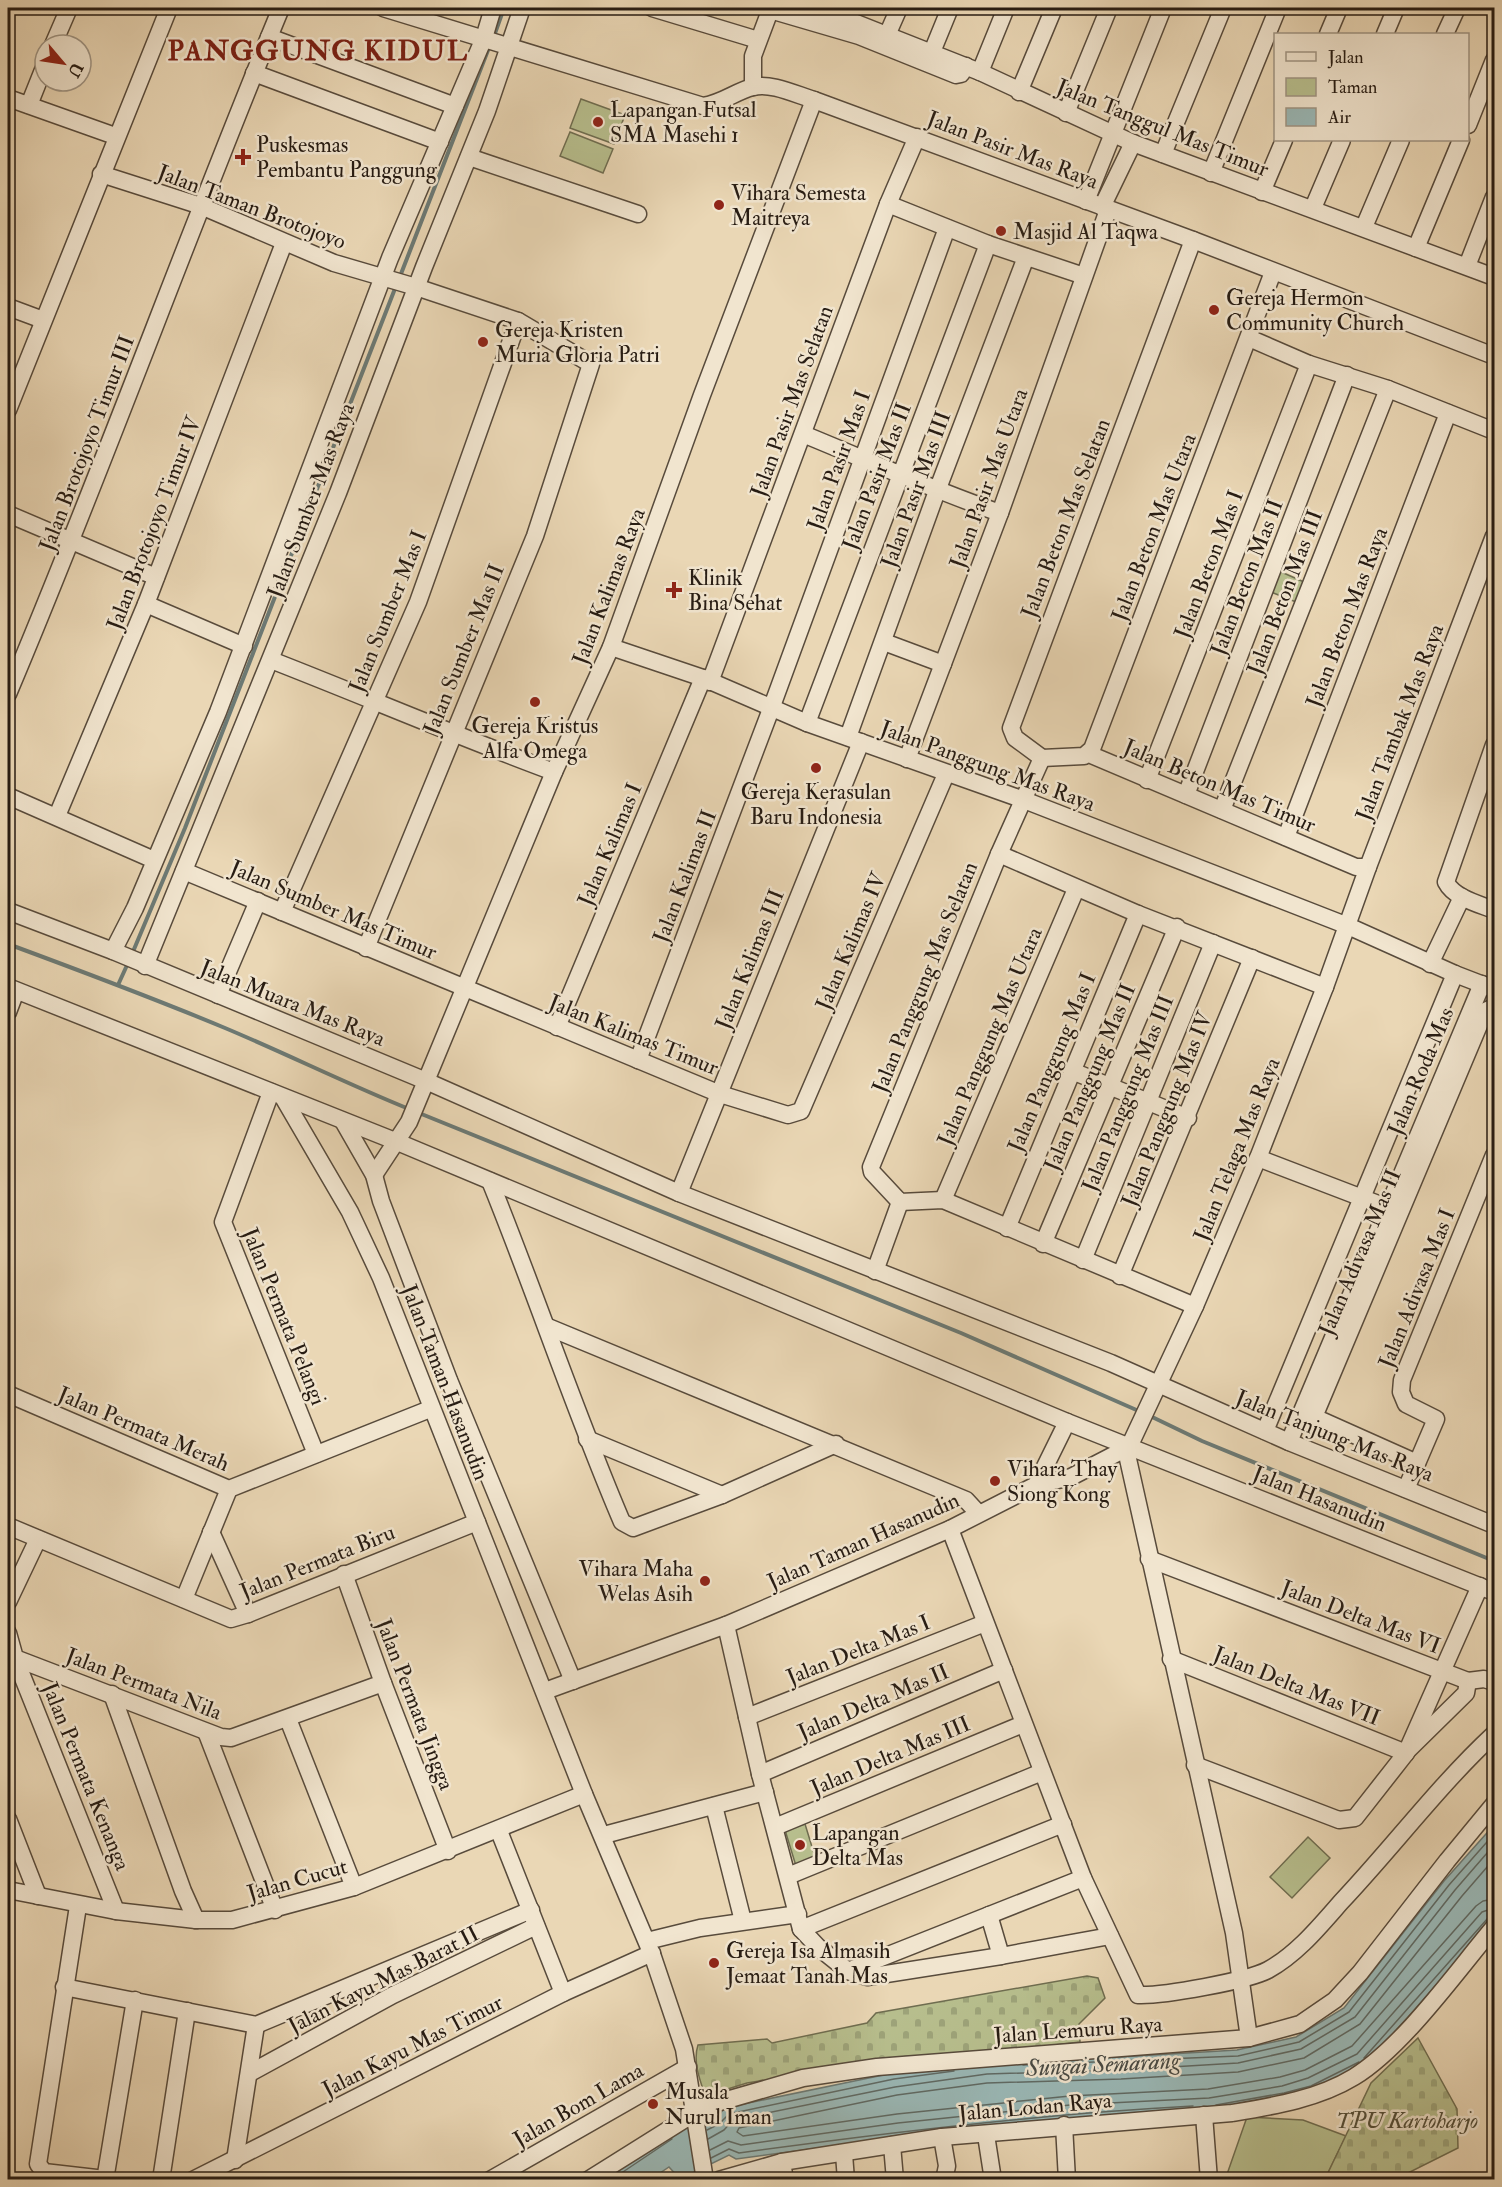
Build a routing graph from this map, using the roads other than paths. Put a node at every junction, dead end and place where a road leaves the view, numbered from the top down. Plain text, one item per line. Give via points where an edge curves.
1 (69, 8) edge
2 (169, 8) edge
3 (281, 8) edge
4 (386, 8) edge
5 (494, 8) edge
6 (522, 8) edge
7 (652, 8) edge
8 (818, 8) edge
9 (898, 8) edge
10 (950, 8) edge
11 (1006, 8) edge
12 (1054, 8) edge
13 (1109, 8) edge
14 (1163, 8) edge
15 (1222, 8) edge
16 (1278, 8) edge
17 (1339, 8) edge
18 (1396, 8) edge
19 (1457, 8) edge
20 (770, 9) edge
21 (843, 11) edge
22 (861, 30) junction
23 (58, 33) edge
24 (888, 33) junction
25 (1328, 33) edge
26 (1385, 33) edge
27 (1445, 33) edge
28 (269, 37) junction
29 (758, 40) junction
30 (495, 42) junction
31 (932, 52) junction
32 (1494, 60) edge
33 (973, 69) junction
34 (254, 73) junction
35 (753, 87) junction
36 (1019, 92) junction
37 (34, 93) edge
38 (8, 98) edge
39 (814, 100) junction
40 (29, 105) junction
41 (455, 106) junction
42 (1066, 113) junction
43 (1469, 120) edge
44 (1112, 134) junction
45 (115, 136) junction
46 (917, 137) junction
47 (440, 141) junction
48 (1284, 141) edge
49 (1342, 141) edge
50 (1401, 141) edge
51 (1461, 141) edge
52 (1133, 143) junction
53 (1163, 154) junction
54 (469, 157) junction
55 (1211, 173) junction
56 (101, 174) junction
57 (1262, 192) junction
58 (1494, 197) edge
59 (1086, 201) junction
60 (888, 204) junction
61 (201, 206) junction
62 (1313, 208) junction
63 (1105, 209) junction
64 (638, 214) dead end
65 (1364, 227) junction
66 (947, 228) junction
67 (1193, 240) junction
68 (284, 243) junction
69 (988, 244) junction
70 (1416, 248) junction
71 (1026, 257) junction
72 (1467, 266) junction
73 (1273, 272) junction
74 (1084, 276) junction
75 (1494, 277) edge
76 (385, 278) junction
77 (414, 286) junction
78 (8, 307) edge
79 (43, 320) junction
80 (518, 321) junction
81 (1249, 338) junction
82 (1494, 356) edge
83 (591, 364) joint
84 (1310, 364) junction
85 (1347, 375) junction
86 (1388, 389) junction
87 (8, 410) edge
88 (1448, 413) junction
89 (1494, 430) edge
90 (803, 434) junction
91 (863, 458) junction
92 (901, 473) junction
93 (937, 491) junction
94 (1000, 513) junction
95 (8, 514) edge
96 (1494, 536) edge
97 (73, 540) junction
98 (156, 577) junction
99 (146, 604) junction
100 (884, 642) junction
101 (244, 646) junction
102 (611, 647) junction
103 (271, 660) junction
104 (943, 664) junction
105 (706, 680) junction
106 (8, 694) edge
107 (376, 700) junction
108 (771, 708) junction
109 (807, 723) junction
110 (453, 735) junction
111 (854, 740) junction
112 (1494, 745) edge
113 (1089, 754) junction
114 (1042, 758) junction
115 (907, 759) junction
116 (555, 772) junction
117 (945, 774) junction
118 (1147, 780) junction
119 (1186, 795) junction
120 (8, 796) edge
121 (1024, 800) junction
122 (1222, 810) junction
123 (57, 816) junction
124 (1286, 837) junction
125 (999, 854) junction
126 (154, 860) junction
127 (1368, 867) junction
128 (184, 871) junction
129 (1076, 889) junction
130 (1456, 892) junction
131 (258, 902) junction
132 (1493, 904) edge
133 (8, 910) edge
134 (282, 912) junction
135 (1138, 914) junction
136 (1348, 926) junction
137 (1177, 927) junction
138 (1213, 943) junction
139 (366, 948) junction
140 (115, 951) junction
141 (1252, 958) junction
142 (1430, 964) junction
143 (144, 965) junction
144 (1455, 974) junction
145 (1488, 986) edge
146 (1325, 987) junction
147 (12, 989) edge
148 (465, 989) junction
149 (218, 994) junction
150 (1494, 1007) edge
151 (8, 1012) edge
152 (557, 1027) junction
153 (638, 1060) junction
154 (1072, 1071) junction
155 (1109, 1087) junction
156 (423, 1089) junction
157 (720, 1094) junction
158 (277, 1095) junction
159 (1148, 1102) junction
160 (788, 1115) joint
161 (1188, 1119) junction
162 (343, 1121) junction
163 (395, 1141) junction
164 (1494, 1155) edge
165 (1258, 1158) junction
166 (374, 1175) junction
167 (490, 1181) junction
168 (679, 1193) junction
169 (1362, 1199) junction
170 (943, 1200) junction
171 (900, 1202) junction
172 (1386, 1207) junction
173 (1006, 1228) junction
174 (1043, 1244) junction
175 (1083, 1260) junction
176 (875, 1271) junction
177 (1120, 1276) junction
178 (1195, 1306) junction
179 (548, 1327) junction
180 (1157, 1389) junction
181 (8, 1394) edge
182 (430, 1409) junction
183 (1067, 1422) junction
184 (1265, 1431) junction
185 (587, 1439) junction
186 (1289, 1442) junction
187 (836, 1444) junction
188 (1129, 1450) junction
189 (316, 1454) junction
190 (1417, 1463) junction
191 (1036, 1485) junction
192 (229, 1489) junction
193 (1406, 1489) junction
194 (722, 1495) junction
195 (978, 1513) junction
196 (477, 1522) junction
197 (1494, 1525) edge
198 (8, 1526) edge
199 (950, 1529) junction
200 (211, 1532) junction
201 (38, 1539) junction
202 (1149, 1559) junction
203 (344, 1574) junction
204 (1487, 1589) edge
205 (184, 1599) junction
206 (8, 1602) edge
207 (248, 1614) junction
208 (986, 1623) junction
209 (726, 1625) junction
210 (8, 1633) edge
211 (15, 1658) junction
212 (1171, 1659) junction
213 (1004, 1670) junction
214 (1444, 1673) junction
215 (573, 1681) junction
216 (1468, 1681) junction
217 (1494, 1682) edge
218 (383, 1683) junction
219 (545, 1691) junction
220 (112, 1694) junction
221 (747, 1717) junction
222 (288, 1719) junction
223 (1023, 1724) junction
224 (207, 1734) junction
225 (1494, 1734) edge
226 (1407, 1752) junction
227 (1195, 1765) junction
228 (1042, 1772) junction
229 (760, 1774) junction
230 (765, 1792) junction
231 (584, 1794) junction
232 (1494, 1804) edge
233 (714, 1806) junction
234 (8, 1819) edge
235 (1063, 1824) junction
236 (775, 1827) junction
237 (499, 1831) junction
238 (604, 1835) junction
239 (448, 1851) junction
240 (788, 1876) junction
241 (1083, 1878) junction
242 (354, 1887) junction
243 (8, 1890) edge
244 (38, 1896) junction
245 (78, 1906) junction
246 (275, 1910) junction
247 (531, 1910) junction
248 (116, 1911) junction
249 (989, 1915) junction
250 (196, 1920) junction
251 (743, 1921) junction
252 (799, 1921) junction
253 (537, 1926) junction
254 (1494, 1926) edge
255 (1110, 1936) junction
256 (930, 1939) junction
257 (649, 1947) junction
258 (1001, 1956) junction
259 (934, 1965) junction
260 (848, 1971) junction
261 (1241, 1978) junction
262 (64, 1987) junction
263 (563, 1993) junction
264 (135, 2000) junction
265 (187, 2011) junction
266 (256, 2025) junction
267 (1249, 2038) junction
268 (688, 2067) junction
269 (250, 2073) junction
270 (695, 2115) junction
271 (1204, 2115) junction
272 (1064, 2125) junction
273 (986, 2135) junction
274 (942, 2137) junction
275 (892, 2145) junction
276 (844, 2154) junction
277 (235, 2160) junction
278 (782, 2162) junction
279 (718, 2178) edge
280 (105, 2179) edge
281 (161, 2180) edge
282 (193, 2180) edge
283 (490, 2180) edge
284 (588, 2180) edge
285 (785, 2180) edge
286 (846, 2180) edge
287 (895, 2180) edge
288 (944, 2180) edge
289 (993, 2180) edge
290 (1067, 2180) edge
291 (1209, 2180) edge

1 - 23 street
2 - 45 street
3 - 28 street, Jalan Brotojoyo Timur III
4 - 30 street
5 - 30 street
6 - 30 street
7 - 29 street
8 - 21 street, Jalan Tanggul Mas Timur
9 - 24 street
10 - 31 street
11 - 33 street
12 - 36 street
13 - 42 street
14 - 44 street
15 - 53 street
16 - 55 street
17 - 25 street
18 - 26 street
19 - 27 street
20 - 22 street
20 - 29 street
21 - 22 street, Jalan Tanggul Mas Timur
22 - 24 street, Jalan Tanggul Mas Timur
22 - 33 street via 956,75
24 - 31 street, Jalan Tanggul Mas Timur
28 - 34 street, Jalan Brotojoyo Timur III
28 - 41 street
29 - 35 street
30 - 35 street via 704,106 718,104
30 - 41 street, Jalan Sumber Mas Raya
30 - 54 street, Jalan Sumber Mas Raya
31 - 33 street, Jalan Tanggul Mas Timur
32 - 43 street
33 - 36 street, Jalan Tanggul Mas Timur
34 - 47 street
34 - 61 street, Jalan Brotojoyo Timur III
35 - 39 street, Jalan Pasir Mas Raya via 769,87
36 - 42 street, Jalan Tanggul Mas Timur
37 - 40 street
38 - 40 street
39 - 46 street, Jalan Pasir Mas Raya
39 - 102 street, Jalan Kalimas Raya
40 - 45 street
41 - 47 street, Jalan Sumber Mas Raya
42 - 44 street, Jalan Tanggul Mas Timur
44 - 52 street, Jalan Tanggul Mas Timur
44 - 59 street
45 - 56 street
46 - 59 street, Jalan Pasir Mas Raya
46 - 60 street, Jalan Pasir Mas Selatan
47 - 76 street, Jalan Sumber Mas Raya
48 - 57 street
49 - 62 street
50 - 65 street
51 - 70 street
52 - 53 street, Jalan Tanggul Mas Timur
52 - 63 street, Jalan Pasir Mas Utara
53 - 55 street, Jalan Tanggul Mas Timur
54 - 64 street
54 - 77 street, Jalan Sumber Mas Raya
55 - 57 street, Jalan Tanggul Mas Timur
56 - 61 street, Jalan Taman Brotojoyo
56 - 79 street
57 - 62 street, Jalan Tanggul Mas Timur
58 - 72 street
59 - 63 street, Jalan Pasir Mas Raya
60 - 66 street
60 - 90 street, Jalan Pasir Mas Selatan
61 - 68 street, Jalan Taman Brotojoyo
61 - 97 street, Jalan Brotojoyo Timur III
62 - 65 street, Jalan Tanggul Mas Timur
63 - 67 street, Jalan Pasir Mas Raya
63 - 74 street, Jalan Pasir Mas Utara
65 - 70 street, Jalan Tanggul Mas Timur
66 - 69 street
66 - 91 street, Jalan Pasir Mas I
67 - 73 street, Jalan Pasir Mas Raya
67 - 114 street, Jalan Beton Mas Selatan via 1011,728 1015,738
68 - 76 street, Jalan Taman Brotojoyo
68 - 98 street, Jalan Brotojoyo Timur IV
69 - 71 street
69 - 92 street, Jalan Pasir Mas II
70 - 72 street, Jalan Tanggul Mas Timur
71 - 74 street
71 - 93 street, Jalan Pasir Mas III
72 - 75 street, Jalan Tanggul Mas Timur
73 - 81 street, Jalan Beton Mas Utara
73 - 82 street, Jalan Pasir Mas Raya
74 - 94 street, Jalan Pasir Mas Utara
76 - 77 street, Jalan Taman Brotojoyo
76 - 101 street, Jalan Sumber Mas Raya
77 - 80 street, Jalan Taman Brotojoyo
77 - 103 street, Jalan Sumber Mas Raya
78 - 79 street
79 - 87 street
80 - 83 street, Jalan Taman Brotojoyo
80 - 107 street, Jalan Sumber Mas I via 418,602
81 - 84 street
81 - 113 street, Jalan Beton Mas Utara
83 - 110 street, Jalan Sumber Mas II via 535,536
84 - 85 street
84 - 118 street, Jalan Beton Mas I
85 - 86 street
85 - 119 street, Jalan Beton Mas II
86 - 88 street
86 - 122 street, Jalan Beton Mas III
88 - 89 street
88 - 124 street, Jalan Beton Mas Raya
90 - 91 street
90 - 105 street, Jalan Pasir Mas Selatan
91 - 92 street
91 - 108 street, Jalan Pasir Mas I
92 - 93 street
92 - 109 street, Jalan Pasir Mas II
93 - 94 street
93 - 100 street, Jalan Pasir Mas III
94 - 104 street, Jalan Pasir Mas Utara
95 - 97 street
96 - 127 street, Jalan Tambak Mas Raya
97 - 98 street
97 - 106 street, Jalan Brotojoyo Timur III
98 - 99 street, Jalan Brotojoyo Timur IV
99 - 101 street
99 - 123 street, Jalan Brotojoyo Timur IV
100 - 104 street
100 - 111 street, Jalan Pasir Mas III
101 - 126 street, Jalan Sumber Mas Raya
102 - 105 street, Jalan Panggung Mas Raya
102 - 116 street, Jalan Kalimas Raya
103 - 107 street
103 - 128 street, Jalan Sumber Mas Raya
104 - 115 street, Jalan Pasir Mas Utara
105 - 108 street, Jalan Panggung Mas Raya
105 - 152 street, Jalan Kalimas I
107 - 110 street
107 - 134 street, Jalan Sumber Mas I
108 - 109 street, Jalan Panggung Mas Raya
108 - 153 street, Jalan Kalimas II
109 - 111 street, Jalan Panggung Mas Raya
110 - 116 street
110 - 139 street, Jalan Sumber Mas II
111 - 115 street, Jalan Panggung Mas Raya
111 - 157 street, Jalan Kalimas III
112 - 130 street via 1447,875
113 - 114 street
113 - 118 street, Jalan Beton Mas Timur
114 - 121 street
115 - 117 street, Jalan Panggung Mas Raya
116 - 148 street, Jalan Kalimas Raya
117 - 121 street, Jalan Panggung Mas Raya
117 - 160 street, Jalan Kalimas IV via 801,1111
118 - 119 street, Jalan Beton Mas Timur
119 - 122 street, Jalan Beton Mas Timur
120 - 123 street
121 - 125 street, Jalan Panggung Mas Selatan
121 - 136 street, Jalan Panggung Mas Raya
122 - 124 street, Jalan Beton Mas Timur
123 - 126 street
124 - 127 street, Jalan Beton Mas Timur via 1356,867
125 - 129 street
125 - 171 street, Jalan Panggung Mas Selatan via 872,1163 872,1172
126 - 140 street, Jalan Sumber Mas Raya
127 - 136 street, Jalan Tambak Mas Raya
128 - 131 street, Jalan Sumber Mas Timur
128 - 143 street, Jalan Sumber Mas Raya
129 - 135 street
129 - 170 street, Jalan Panggung Mas Utara
130 - 132 street
130 - 142 street
131 - 134 street, Jalan Sumber Mas Timur
131 - 149 street
133 - 140 street, Jalan Muara Mas Raya
134 - 139 street, Jalan Sumber Mas Timur
135 - 137 street
135 - 154 street, Jalan Panggung Mas I
136 - 142 street
136 - 146 street, Jalan Telaga Mas Raya
137 - 138 street
137 - 155 street, Jalan Panggung Mas II
138 - 141 street
138 - 159 street, Jalan Panggung Mas III
139 - 148 street, Jalan Sumber Mas Timur
140 - 143 street, Jalan Muara Mas Raya
141 - 146 street
141 - 161 street, Jalan Panggung Mas IV
142 - 144 street
143 - 149 street, Jalan Muara Mas Raya
144 - 145 street
144 - 169 street, Jalan Roda Mas
145 - 172 street, Jalan Roda Mas
146 - 165 street, Jalan Telaga Mas Raya
147 - 151 street
147 - 158 street, Jalan Hasanudin
148 - 152 street, Jalan Kalimas Timur
148 - 156 street, Jalan Kalimas Raya
149 - 156 street, Jalan Muara Mas Raya
150 - 190 street, Jalan Adivasa Mas II via 1485,1011 1314,1417
152 - 153 street, Jalan Kalimas Timur
153 - 157 street, Jalan Kalimas Timur
154 - 155 street
154 - 173 street, Jalan Panggung Mas I
155 - 159 street
155 - 174 street, Jalan Panggung Mas II
156 - 163 street, Jalan Kalimas Raya via 409,1122
156 - 168 street, Jalan Muara Mas Raya
157 - 160 street, Jalan Kalimas Timur
157 - 168 street, Jalan Kalimas III
158 - 162 street, Jalan Hasanudin
158 - 182 street, Jalan Taman Hasanudin via 354,1221 381,1278
158 - 189 street, Jalan Permata Pelangi via 224,1222
159 - 161 street
159 - 175 street, Jalan Panggung Mas III
161 - 177 street, Jalan Panggung Mas IV
162 - 163 street, Jalan Hasanudin
162 - 166 street, Jalan Taman Hasanudin
163 - 166 street, Jalan Kalimas Raya
163 - 167 street, Jalan Hasanudin
164 - 190 street, Jalan Adivasa Mas I via 1402,1380 1406,1404 1436,1419
165 - 169 street
165 - 178 street, Jalan Telaga Mas Raya
166 - 215 street, Jalan Taman Hasanudin via 449,1380
167 - 179 street
167 - 183 street, Jalan Hasanudin
168 - 176 street, Jalan Muara Mas Raya
169 - 172 street
169 - 184 street, Jalan Roda Mas
170 - 171 street
170 - 173 street
171 - 176 street
172 - 186 street, Jalan Roda Mas
173 - 174 street
174 - 175 street
175 - 177 street
176 - 180 street, Jalan Tanjung Mas Raya via 1111,1364
177 - 178 street
178 - 180 street, Jalan Telaga Mas Raya
179 - 185 street
179 - 187 street
180 - 184 street, Jalan Tanjung Mas Raya
180 - 188 street, Jalan Telaga Mas Raya
181 - 192 street, Jalan Permata Merah
182 - 189 street, Jalan Permata Merah
182 - 196 street, Jalan Taman Hasanudin
183 - 188 street, Jalan Hasanudin
183 - 191 street
184 - 186 street, Jalan Tanjung Mas Raya
185 - 194 street
185 - 194 street via 622,1522 628,1527
186 - 193 street, Jalan Tanjung Mas Raya
187 - 194 street
187 - 195 street via 966,1500
188 - 191 street, Jalan Taman Hasanudin via 1071,1477
188 - 202 street
188 - 204 street, Jalan Hasanudin
189 - 192 street, Jalan Permata Merah
190 - 193 street, Jalan Adivasa Mas I
191 - 195 street, Jalan Taman Hasanudin
192 - 200 street
193 - 197 street, Jalan Tanjung Mas Raya
195 - 199 street, Jalan Taman Hasanudin
196 - 203 street, Jalan Permata Biru
196 - 219 street, Jalan Taman Hasanudin
198 - 201 street, Jalan Permata Biru
199 - 208 street
199 - 209 street, Jalan Taman Hasanudin
200 - 205 street
200 - 207 street
201 - 205 street, Jalan Permata Biru
201 - 206 street
202 - 212 street
202 - 214 street, Jalan Delta Mas VI
203 - 207 street, Jalan Permata Biru
203 - 218 street, Jalan Permata Jingga
204 - 214 street
205 - 207 street, Jalan Permata Biru via 231,1618
208 - 213 street
208 - 221 street, Jalan Delta Mas I
209 - 215 street, Jalan Taman Hasanudin
209 - 221 street
210 - 211 street
211 - 220 street, Jalan Permata Nila
211 - 248 street, Jalan Permata Kenanga
212 - 226 street, Jalan Delta Mas VII
212 - 227 street
213 - 223 street
213 - 229 street, Jalan Delta Mas II
214 - 216 street, Jalan Delta Mas VI
214 - 226 street
215 - 219 street, Jalan Taman Hasanudin
216 - 217 street, Jalan Delta Mas VI
216 - 226 street via 1466,1693
218 - 222 street, Jalan Permata Nila
218 - 239 street, Jalan Permata Jingga
219 - 231 street, Jalan Taman Hasanudin
220 - 224 street, Jalan Permata Nila
220 - 250 street
221 - 229 street
222 - 224 street, Jalan Permata Nila via 231,1738
222 - 242 street
223 - 228 street
223 - 236 street, Jalan Delta Mas III
224 - 246 street
225 - 261 street via 1293,1953 1269,1969
226 - 227 street via 1358,1816 1348,1821
227 - 261 street
228 - 235 street
228 - 240 street
229 - 230 street
230 - 233 street
230 - 236 street
231 - 237 street, Jalan Cucut
231 - 238 street, Jalan Taman Hasanudin
232 - 267 street, Jalan Lemuru Raya via 1335,2000 1300,2025
233 - 238 street
233 - 251 street
234 - 244 street
235 - 241 street
235 - 252 street, Jalan Kayu Mas Timur
236 - 240 street
237 - 239 street, Jalan Cucut
237 - 247 street
238 - 257 street, Jalan Taman Hasanudin
239 - 242 street, Jalan Cucut
240 - 252 street
241 - 249 street
241 - 255 street
242 - 246 street, Jalan Cucut
243 - 244 street, Jalan Cucut
244 - 245 street, Jalan Cucut
245 - 248 street, Jalan Cucut
245 - 262 street
246 - 250 street, Jalan Cucut via 232,1920
247 - 253 street
247 - 266 street
248 - 250 street, Jalan Cucut
249 - 256 street
249 - 258 street
251 - 252 street, Jalan Kayu Mas Timur
251 - 257 street, Jalan Kayu Mas Timur
252 - 260 street via 818,1947
253 - 263 street
253 - 269 street, Jalan Kayu Mas Barat II via 393,1995
254 - 271 street, Jalan Lodan Raya via 1409,2027 1354,2077 1290,2102
255 - 258 street
255 - 261 street via 1138,1995
256 - 259 street
256 - 260 street
257 - 263 street, Jalan Kayu Mas Timur
257 - 268 street, Jalan Taman Hasanudin
258 - 259 street
259 - 260 street via 867,1977
261 - 267 street
262 - 264 street
262 - 280 street via 38,2164 44,2172
263 - 277 street, Jalan Kayu Mas Timur
264 - 265 street
264 - 280 street
265 - 266 street
265 - 281 street
266 - 269 street
267 - 270 street, Jalan Lemuru Raya via 877,2067 803,2078 706,2106
268 - 270 street, Jalan Taman Hasanudin
268 - 283 street, Jalan Bom Lama
269 - 277 street
270 - 279 street, Jalan Taman Hasanudin
270 - 284 street, Jalan Lemuru Raya
271 - 272 street, Jalan Lodan Raya
271 - 291 street
272 - 273 street, Jalan Lodan Raya
272 - 290 street
273 - 274 street, Jalan Lodan Raya
273 - 289 street
274 - 275 street, Jalan Lodan Raya
274 - 288 street via 947,2166
275 - 276 street, Jalan Lodan Raya
275 - 287 street
276 - 278 street, Jalan Lodan Raya
276 - 286 street
277 - 282 street, Jalan Kayu Mas Timur
278 - 279 street, Jalan Lodan Raya
278 - 285 street

